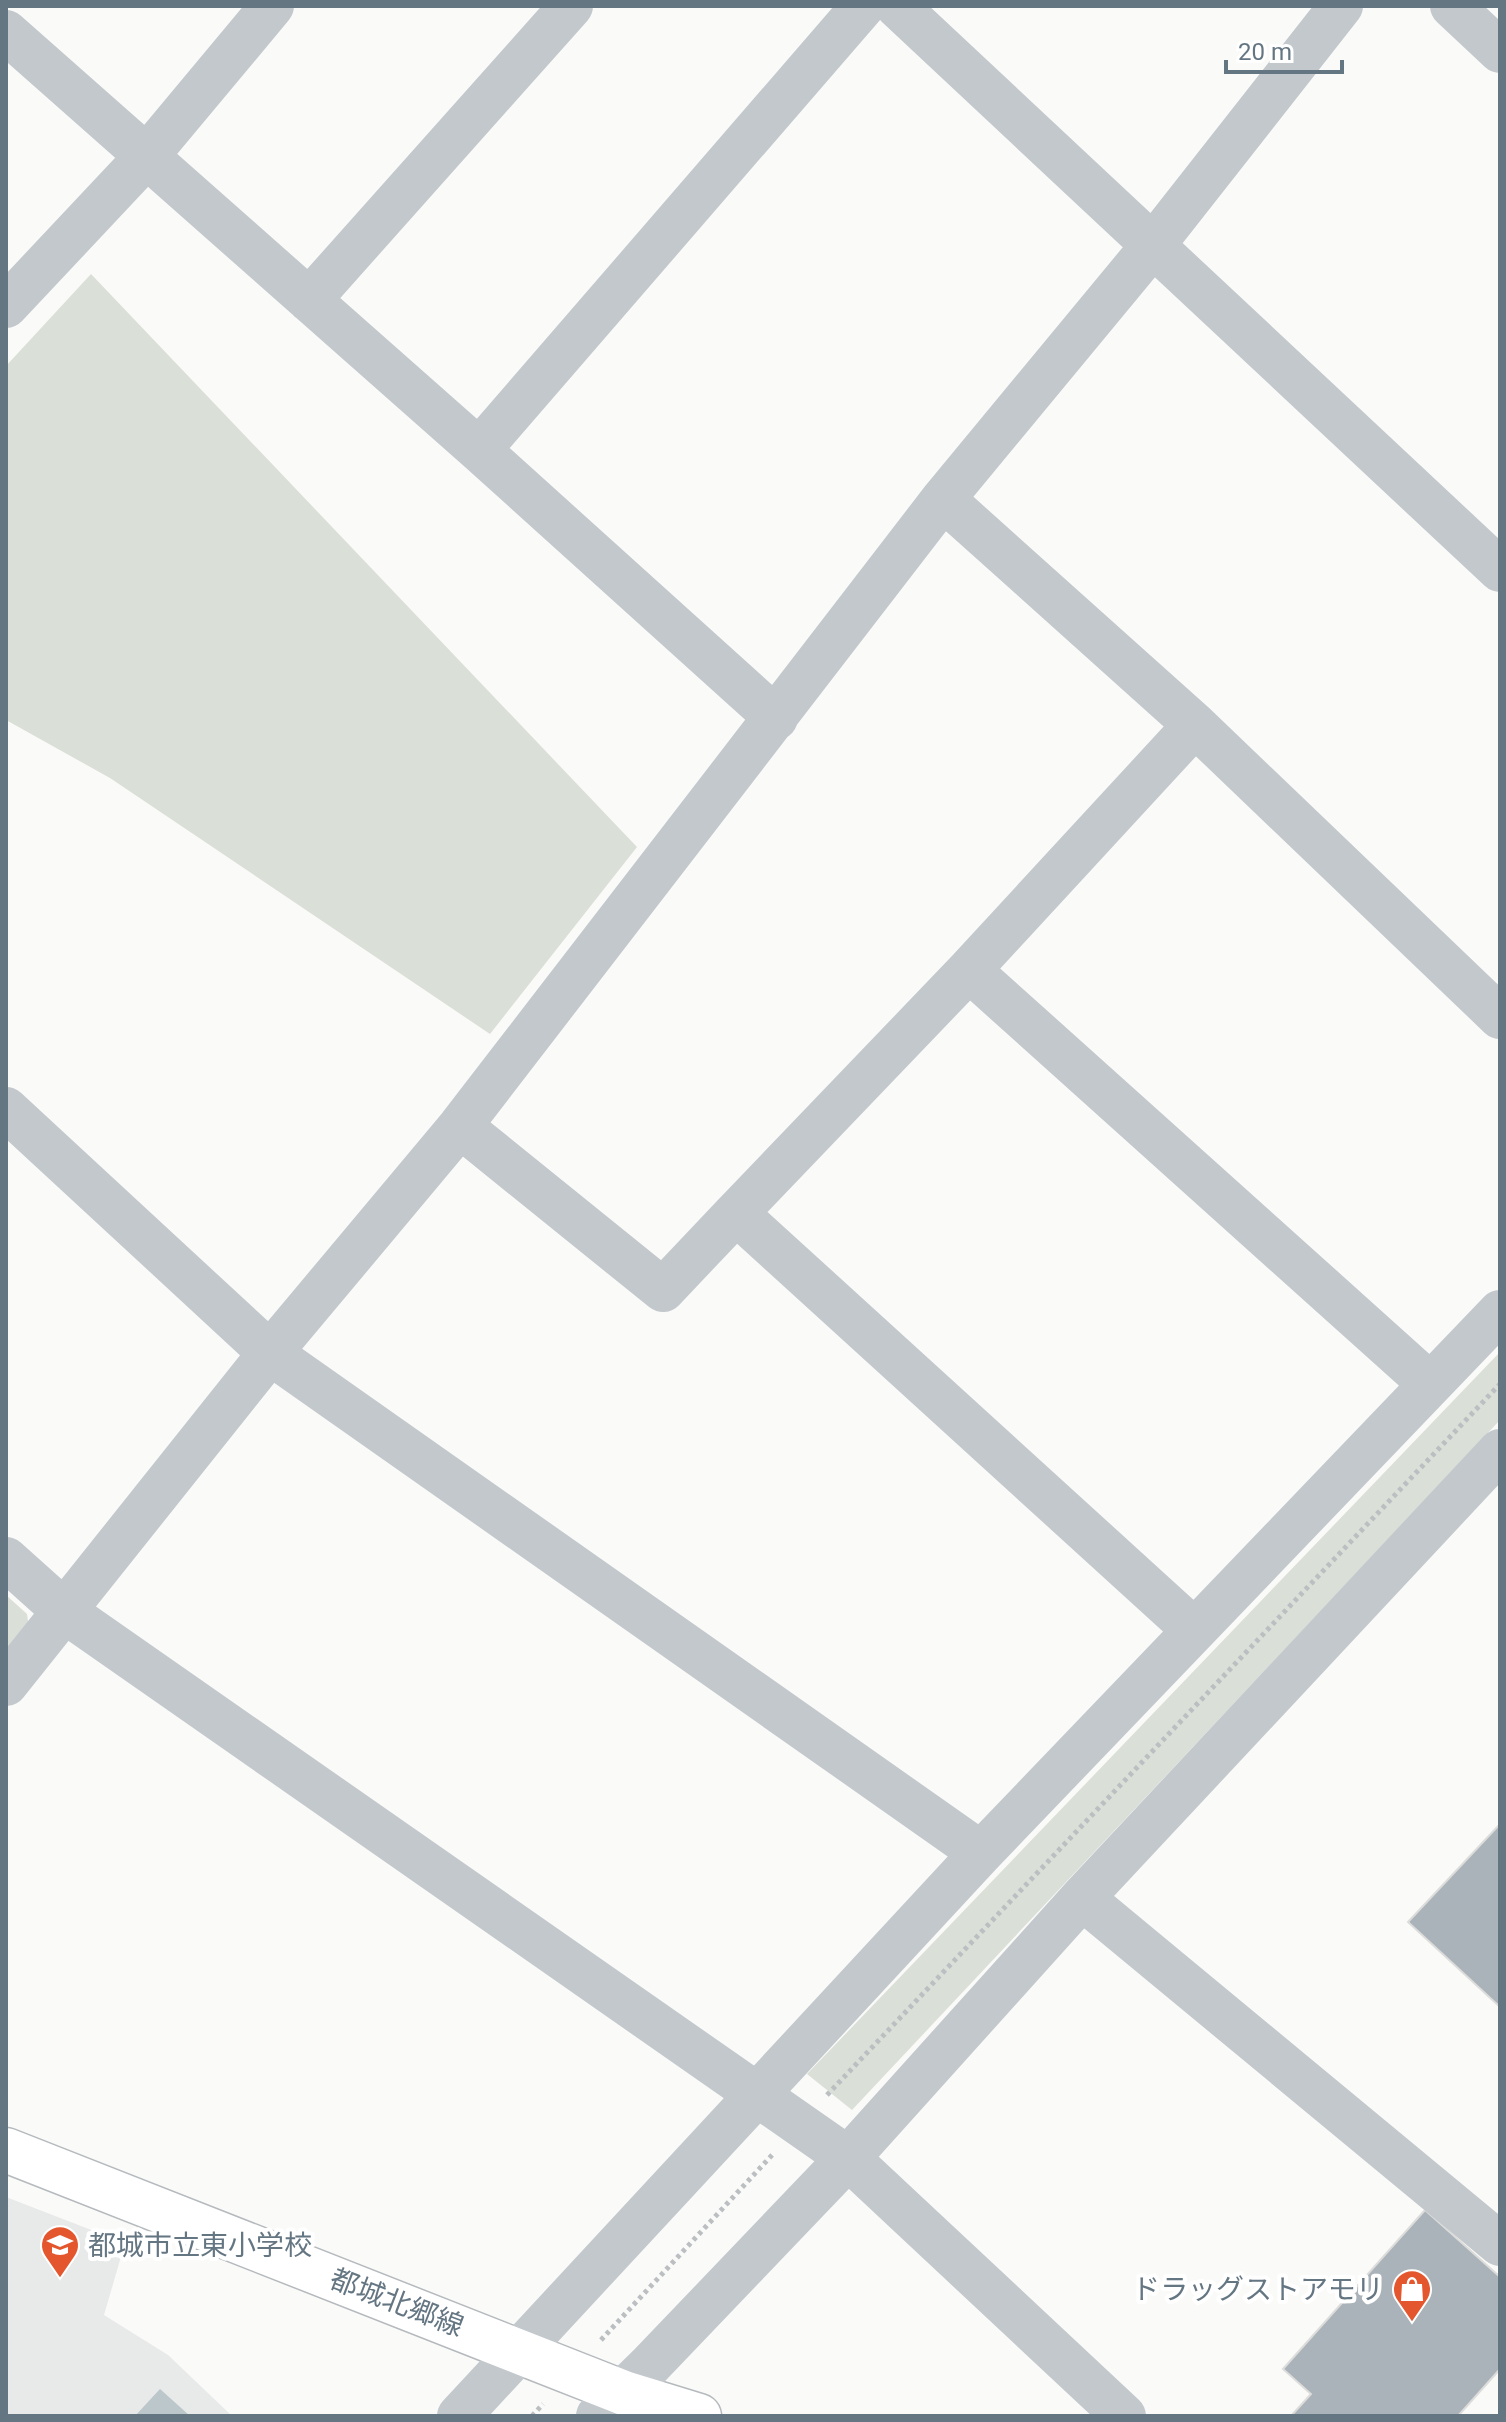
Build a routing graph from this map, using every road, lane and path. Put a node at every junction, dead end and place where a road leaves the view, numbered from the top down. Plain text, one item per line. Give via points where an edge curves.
1 (272, 6) edge
2 (571, 6) edge
3 (863, 6) edge
4 (897, 6) edge
5 (1341, 6) edge
6 (1452, 6) edge
7 (6, 32) edge
8 (1500, 51) edge
9 (146, 157) junction
10 (1154, 244) junction
11 (309, 300) junction
12 (6, 306) edge
13 (479, 450) junction
14 (943, 499) junction
15 (1500, 570) edge
16 (776, 718) junction
17 (1195, 725) junction
18 (969, 970) junction
19 (1500, 1017) edge
20 (6, 1109) edge
21 (460, 1126) junction
22 (736, 1213) junction
23 (1500, 1312) edge
24 (270, 1353) junction
25 (1430, 1384) junction
26 (1500, 1384) edge
27 (1500, 1451) edge
28 (6, 1559) edge
29 (64, 1611) junction
30 (1194, 1630) junction
31 (6, 1684) edge
32 (981, 1853) junction
33 (1082, 1898) junction
34 (756, 2093) junction
35 (825, 2097) dead end
36 (782, 2144) dead end
37 (6, 2150) edge
38 (848, 2158) junction
39 (1500, 2244) edge
40 (597, 2344) dead end
41 (521, 2351) junction
42 (544, 2403) dead end
43 (611, 2404) edge
44 (459, 2416) edge
45 (532, 2416) edge
46 (699, 2416) edge
47 (1124, 2416) edge

1 - 9 street
2 - 11 street
3 - 13 street
4 - 10 street
5 - 10 street
6 - 8 street
7 - 9 street
9 - 11 street
9 - 12 street
10 - 14 street
10 - 15 street
11 - 13 street
13 - 16 street
14 - 16 street
14 - 17 street
16 - 21 street
17 - 18 street
17 - 19 street
18 - 22 street
18 - 25 street
20 - 24 street
21 - 22 street via 663,1290
21 - 24 street
22 - 30 street
23 - 25 street
24 - 29 street
24 - 32 street
25 - 30 street
26 - 35 path
27 - 33 street
28 - 29 street
29 - 31 street
29 - 34 street
30 - 32 street
32 - 34 street
33 - 38 street
33 - 39 street
34 - 38 street
34 - 41 street
36 - 40 path
37 - 41 main road, 都城北郷線
38 - 43 street
38 - 47 street
41 - 43 main road, 都城北郷線
41 - 44 street
42 - 45 path
43 - 46 main road, 都城北郷線

